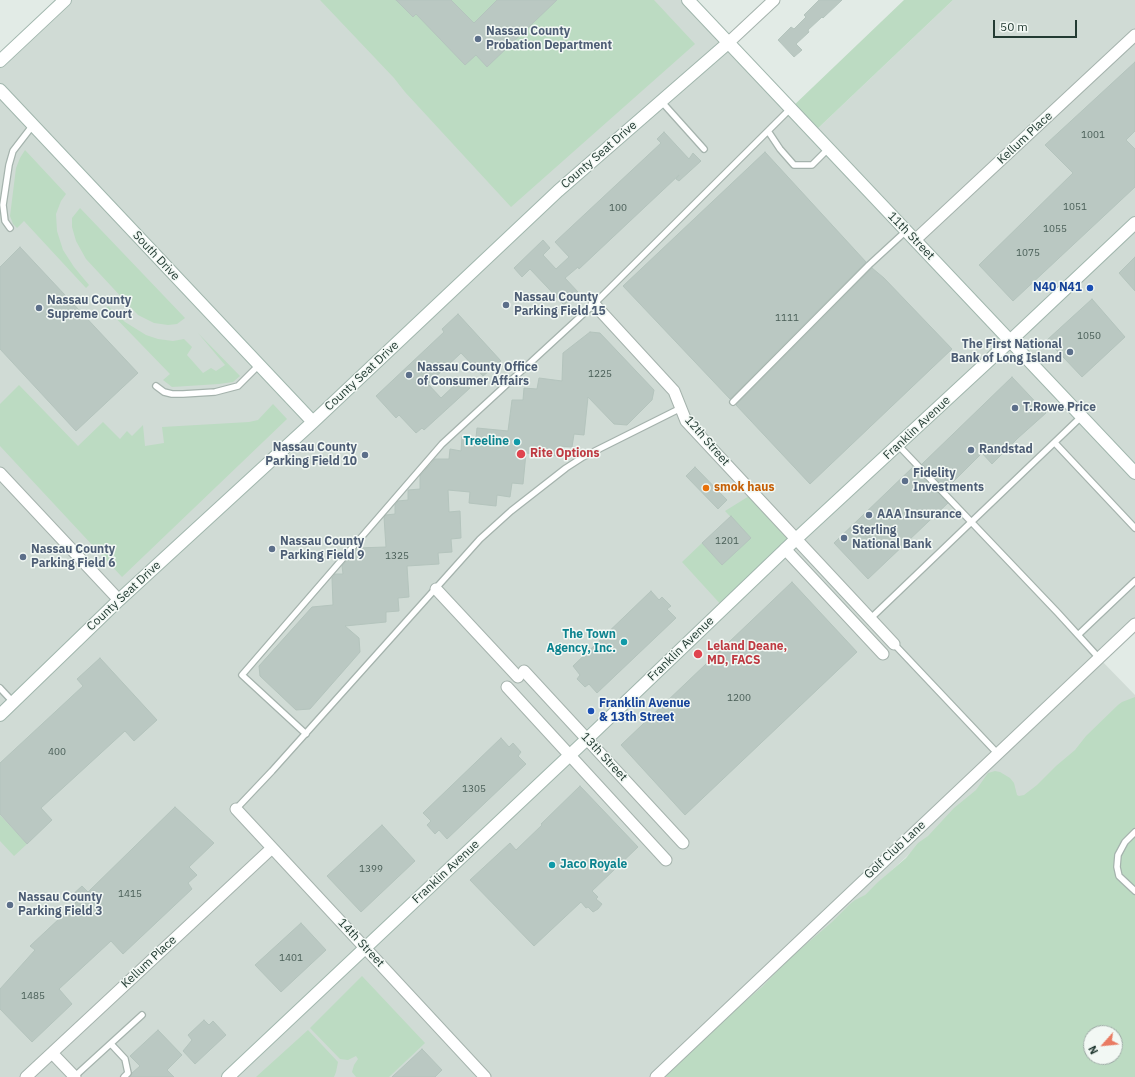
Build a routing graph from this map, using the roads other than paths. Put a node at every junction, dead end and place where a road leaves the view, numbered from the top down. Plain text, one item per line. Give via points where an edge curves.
1 (65, 0) edge
2 (688, 0) edge
3 (774, 0) edge
4 (1135, 35) edge
5 (728, 43) junction
6 (0, 61) edge
7 (0, 90) edge
8 (661, 101) junction
9 (790, 109) junction
10 (33, 125) junction
11 (768, 131) junction
12 (704, 149) dead end
13 (828, 149) junction
14 (1135, 223) edge
15 (10, 228) dead end
16 (906, 231) junction
17 (915, 240) junction
18 (594, 304) junction
19 (1010, 341) junction
20 (259, 365) junction
21 (156, 386) dead end
22 (733, 402) dead end
23 (681, 408) junction
24 (1082, 416) junction
25 (313, 422) junction
26 (1055, 443) junction
27 (898, 445) junction
28 (0, 473) edge
29 (1135, 473) edge
30 (972, 522) junction
31 (1135, 528) edge
32 (796, 539) junction
33 (785, 549) junction
34 (1135, 581) edge
35 (436, 589) junction
36 (119, 600) junction
37 (870, 618) junction
38 (1135, 624) edge
39 (1078, 635) junction
40 (894, 644) joint
41 (883, 654) dead end
42 (1099, 658) junction
43 (507, 687) dead end
44 (0, 688) edge
45 (13, 702) junction
46 (0, 715) edge
47 (306, 734) junction
48 (587, 739) junction
49 (998, 754) junction
50 (569, 756) junction
51 (236, 809) joint
52 (1135, 832) edge
53 (683, 844) dead end
54 (272, 848) junction
55 (666, 860) dead end
56 (1135, 890) edge
57 (365, 948) junction
58 (142, 1015) dead end
59 (110, 1044) junction
60 (52, 1053) junction
61 (26, 1077) edge
62 (75, 1077) edge
63 (124, 1077) edge
64 (228, 1077) edge
65 (485, 1077) edge
66 (656, 1077) edge

1 - 6 main road
2 - 5 main road, 11th Street
3 - 5 street
4 - 17 street, Kellum Place
5 - 8 main road, County Seat Drive
5 - 9 main road, 11th Street
7 - 10 main road, South Drive
8 - 12 lane
8 - 25 main road, County Seat Drive via 558,191
9 - 11 lane
9 - 13 main road, 11th Street
10 - 15 lane via 13,151 3,204 5,221
10 - 20 main road, South Drive
11 - 13 lane via 794,165 812,165
11 - 18 lane
13 - 16 main road, 11th Street
14 - 19 main road, Franklin Avenue
16 - 17 main road, 11th Street
16 - 22 lane
17 - 19 main road, 11th Street
18 - 23 street, 12th Street via 674,391
18 - 47 lane via 442,444 242,675
19 - 24 main road, 11th Street
19 - 27 main road, Franklin Avenue
20 - 21 lane via 238,386 215,392 172,394
20 - 25 main road, South Drive
23 - 32 street, 12th Street via 686,421
23 - 35 lane via 566,468 480,539
24 - 26 lane
24 - 29 main road, 11th Street
25 - 36 main road, County Seat Drive
26 - 30 lane
26 - 31 lane
27 - 30 lane
27 - 32 main road, Franklin Avenue
28 - 36 street
30 - 37 lane
30 - 39 lane
32 - 33 main road, Franklin Avenue
32 - 37 street, 12th Street
33 - 41 street
33 - 48 main road, Franklin Avenue
34 - 39 lane
35 - 47 lane
35 - 48 street, 13th Street
36 - 45 main road, County Seat Drive
37 - 40 street, 12th Street
38 - 42 street, Golf Club Lane
39 - 42 lane
40 - 49 lane
42 - 49 street, Golf Club Lane
43 - 50 street
44 - 45 lane
45 - 46 main road, County Seat Drive
47 - 51 lane
48 - 50 main road, Franklin Avenue
48 - 53 street, 13th Street
49 - 66 street, Golf Club Lane
50 - 55 street
50 - 57 main road, Franklin Avenue
51 - 54 street, 14th Street
52 - 56 lane via 1125,842 1118,855 1117,866 1120,876
54 - 57 street, 14th Street
54 - 60 street, Kellum Place
57 - 64 main road, Franklin Avenue
57 - 65 street, 14th Street
58 - 59 lane
59 - 62 lane
59 - 63 lane via 125,1059 128,1073
60 - 61 street, Kellum Place
60 - 62 street

